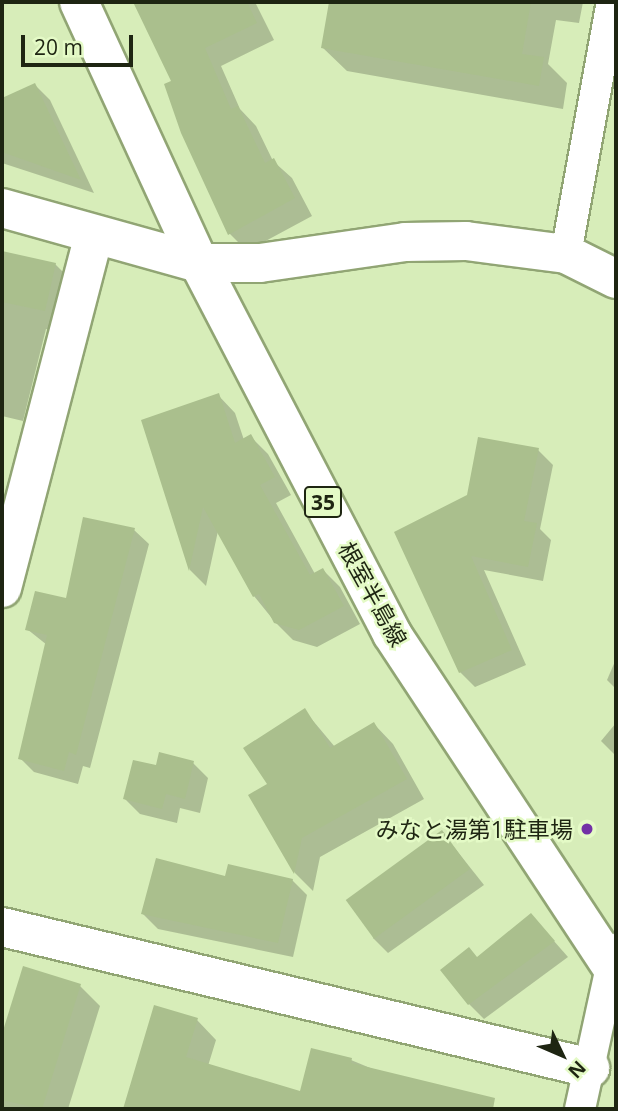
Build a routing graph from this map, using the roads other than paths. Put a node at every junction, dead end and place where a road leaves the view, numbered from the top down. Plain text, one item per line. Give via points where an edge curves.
1 (79, 2) edge
2 (612, 2) edge
3 (2, 208) edge
4 (94, 236) junction
5 (566, 254) junction
6 (199, 263) junction
7 (616, 279) edge
8 (2, 588) edge
9 (2, 928) edge
10 (614, 961) edge
11 (590, 1068) junction
12 (580, 1109) edge

1 - 6 street, 根室半島線 / 35
2 - 5 street
3 - 4 street
4 - 6 street
4 - 8 street
5 - 6 street via 466,241 405,242 260,263
5 - 7 street
6 - 10 street, 根室半島線 / 35 via 392,634
9 - 11 street
10 - 11 street
11 - 12 street

